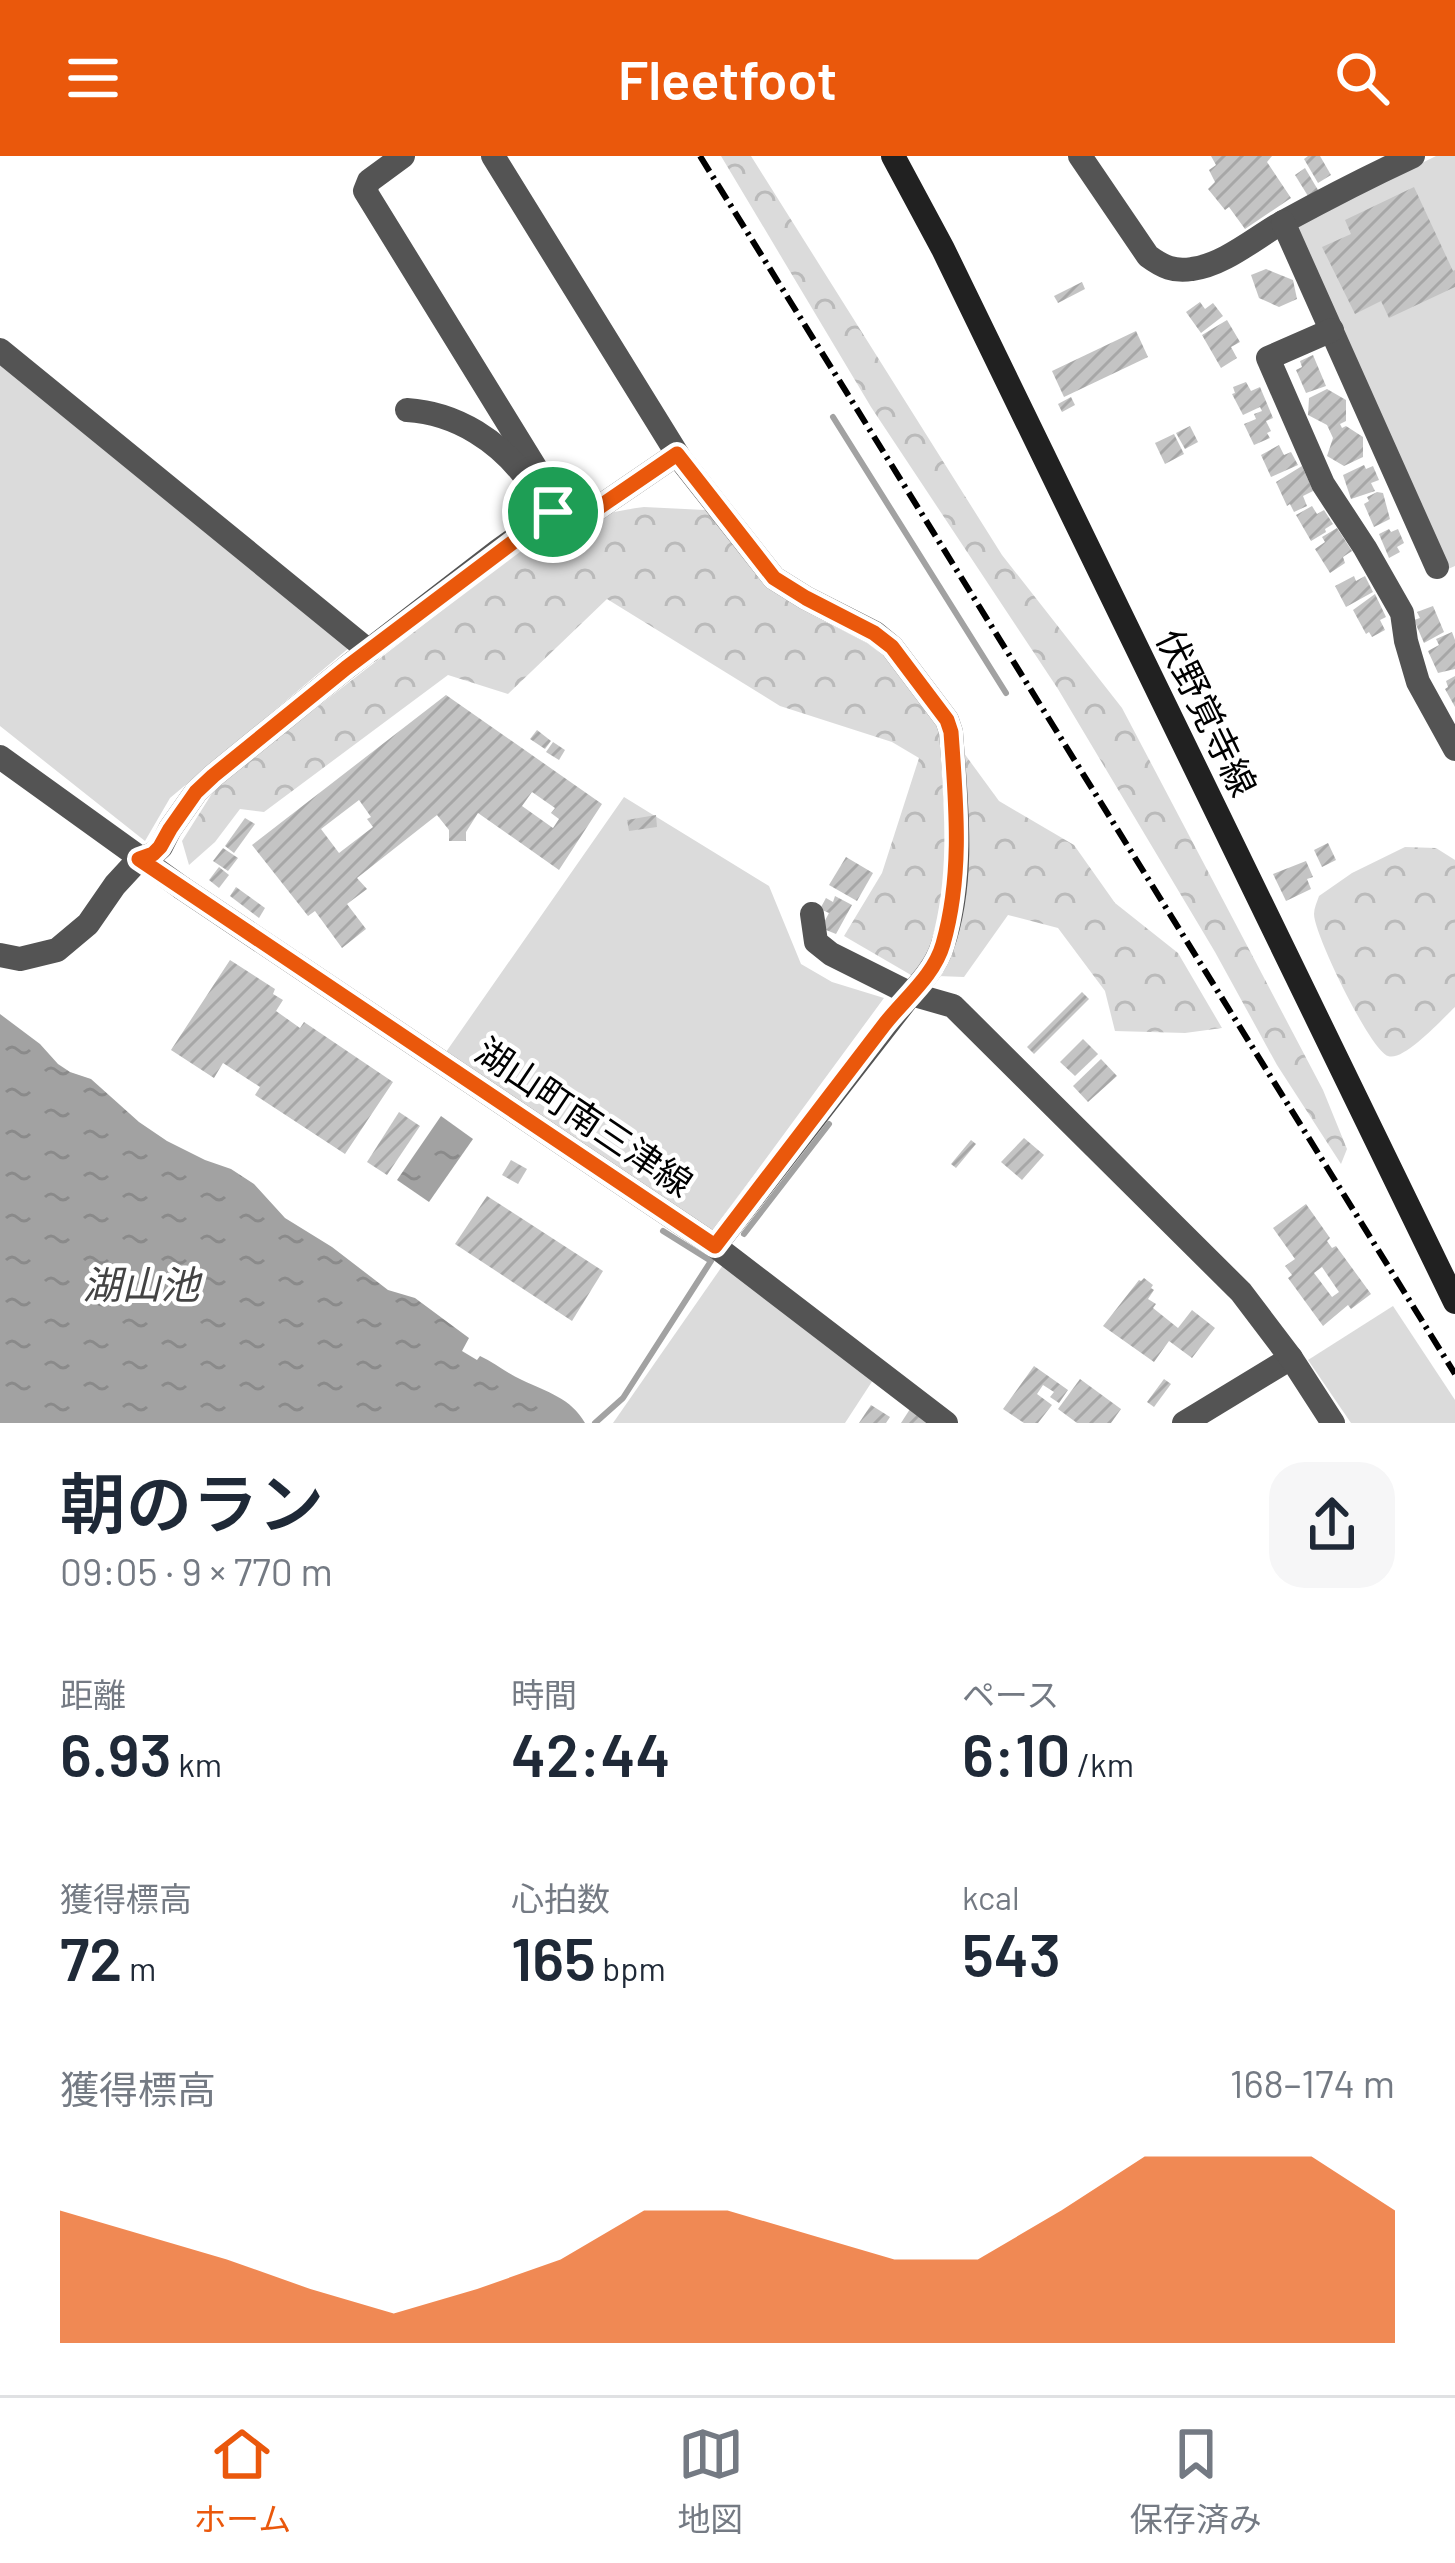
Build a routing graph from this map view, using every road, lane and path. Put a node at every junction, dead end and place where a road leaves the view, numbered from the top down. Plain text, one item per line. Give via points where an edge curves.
1 (403, 156) edge
2 (493, 156) edge
3 (1080, 156) edge
4 (1413, 156) edge
5 (895, 157) edge
6 (1283, 222) junction
7 (1332, 331) junction
8 (0, 350) edge
9 (407, 410) dead end
10 (677, 454) junction
11 (553, 512) junction
12 (1437, 567) dead end
13 (369, 650) junction
14 (1455, 749) edge
15 (0, 757) edge
16 (139, 859) junction
17 (812, 914) dead end
18 (0, 955) edge
19 (910, 994) junction
20 (715, 1246) junction
21 (1455, 1300) edge
22 (1291, 1358) junction
23 (946, 1423) edge
24 (1184, 1423) edge
25 (1333, 1423) edge

1 - 11 street via 365,191 556,501
2 - 10 street
3 - 6 street via 1162,267 1214,263
4 - 6 street
5 - 21 main road, 伏野覚寺線
6 - 7 street
7 - 12 street
7 - 14 street via 1268,358 1323,484 1402,613 1418,682
8 - 13 street
9 - 11 street via 459,422 485,438 514,460
10 - 11 street via 598,508
10 - 19 street via 774,578 892,647 947,720 953,896 942,948
11 - 13 street
13 - 16 street via 213,776 160,847
15 - 16 street, 湖山町南三津線
16 - 18 street via 57,950
16 - 20 street, 湖山町南三津線
17 - 19 street via 816,942 830,955
19 - 20 street
19 - 22 street via 953,1006 1241,1292
20 - 23 street, 湖山町南三津線
22 - 24 street
22 - 25 street

